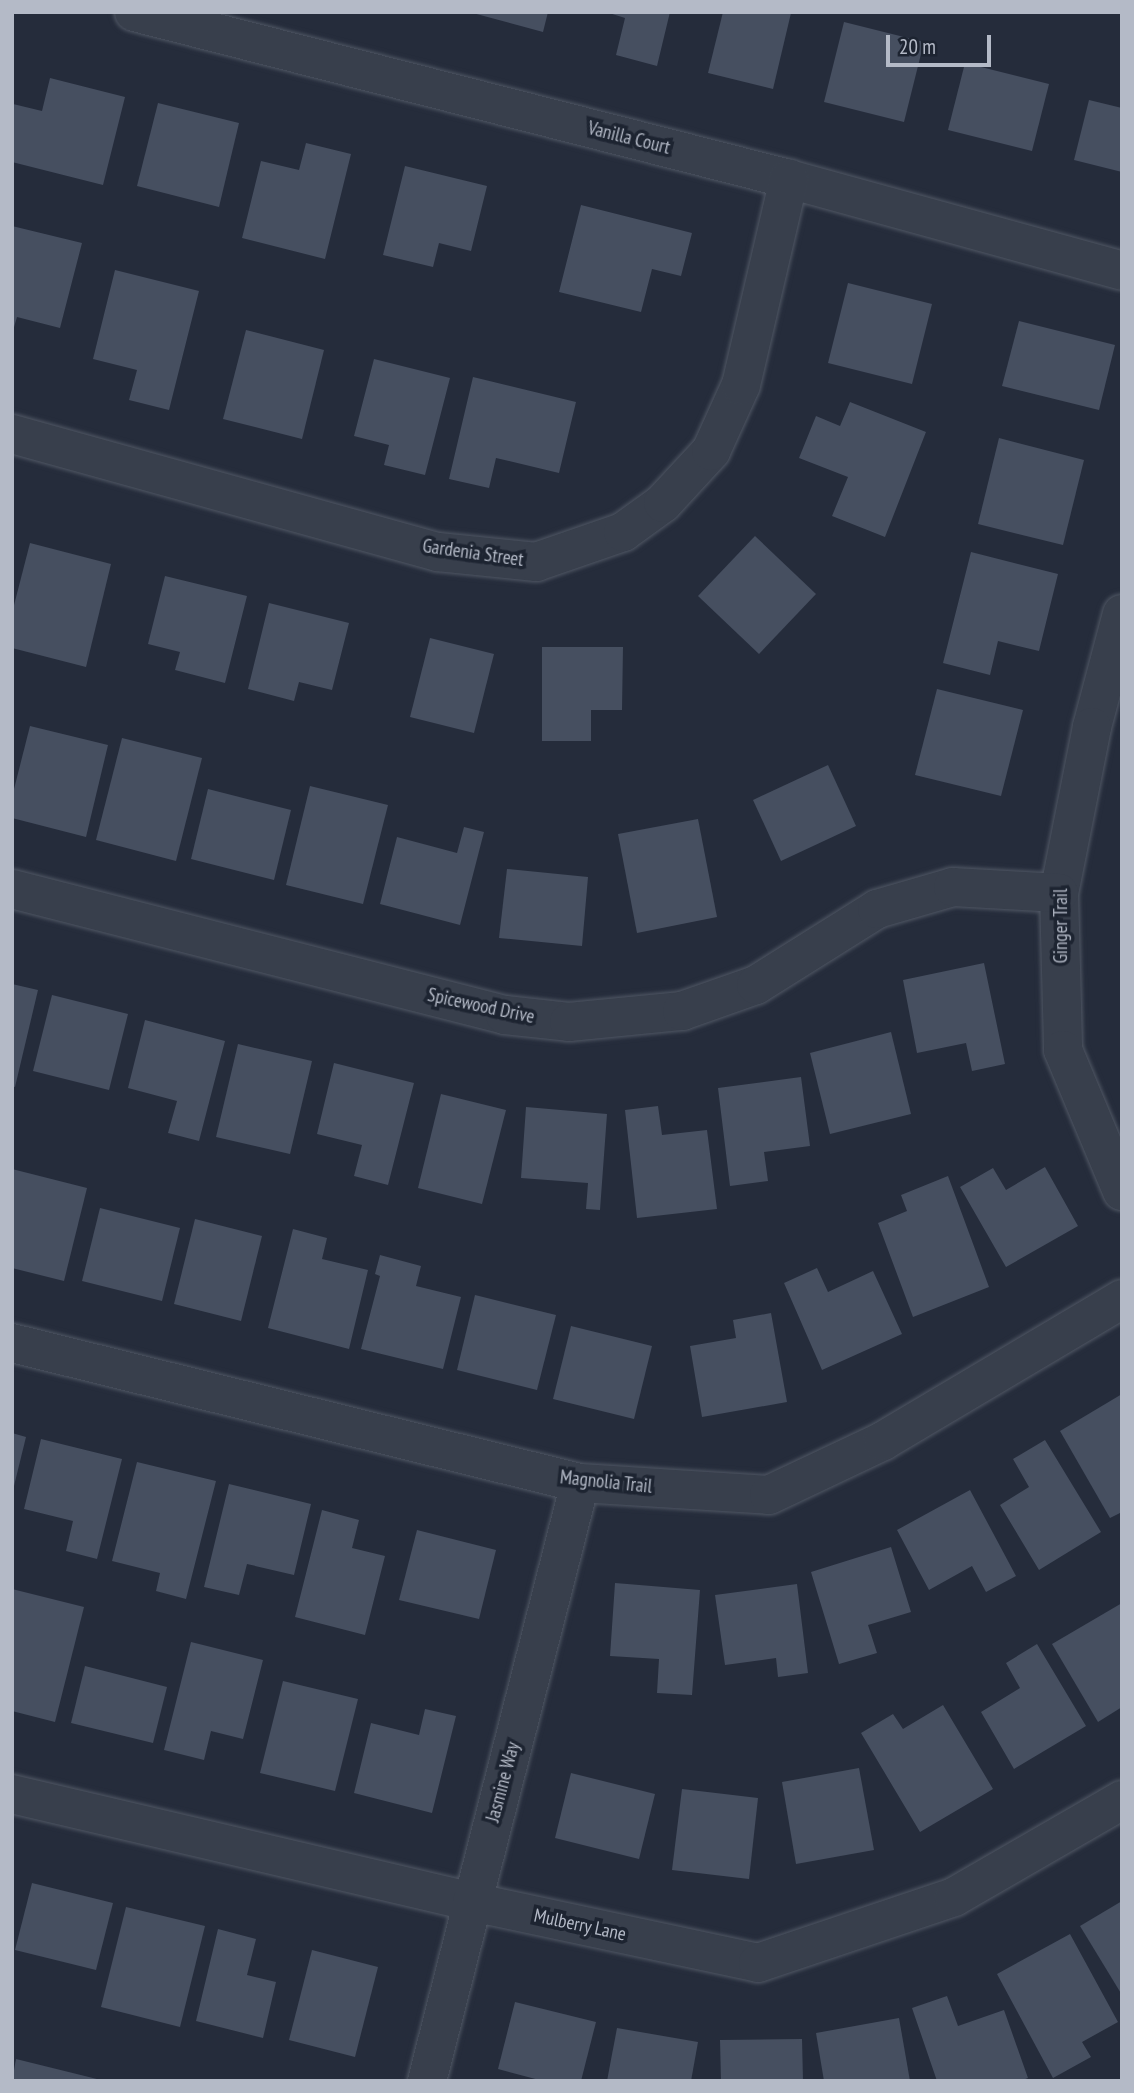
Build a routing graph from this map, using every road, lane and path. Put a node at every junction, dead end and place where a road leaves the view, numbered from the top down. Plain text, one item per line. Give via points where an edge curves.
1 (134, 12) edge
2 (789, 179) junction
3 (1122, 271) edge
4 (12, 434) edge
5 (1122, 614) edge
6 (12, 890) edge
7 (1059, 893) junction
8 (1122, 1192) edge
9 (1122, 1299) edge
10 (12, 1343) edge
11 (580, 1483) junction
12 (12, 1794) edge
13 (1122, 1800) edge
14 (472, 1902) junction
15 (427, 2081) edge

1 - 2 street, Vanilla Court
2 - 3 street, Vanilla Court
2 - 4 street, Gardenia Street via 741,385 711,452 663,503 623,532 537,562 438,552
5 - 7 street, Ginger Trail via 1092,727
6 - 7 street, Spicewood Drive via 505,1015 569,1023 694,1007 756,985 877,909 953,887
7 - 8 street, Ginger Trail via 1063,1050
9 - 11 street, Magnolia Trail via 883,1441 769,1495
10 - 11 street, Magnolia Trail
11 - 14 street, Jasmine Way
12 - 14 street, Mulberry Lane
13 - 14 street, Mulberry Lane via 954,1897 758,1963
14 - 15 street, Jasmine Way

